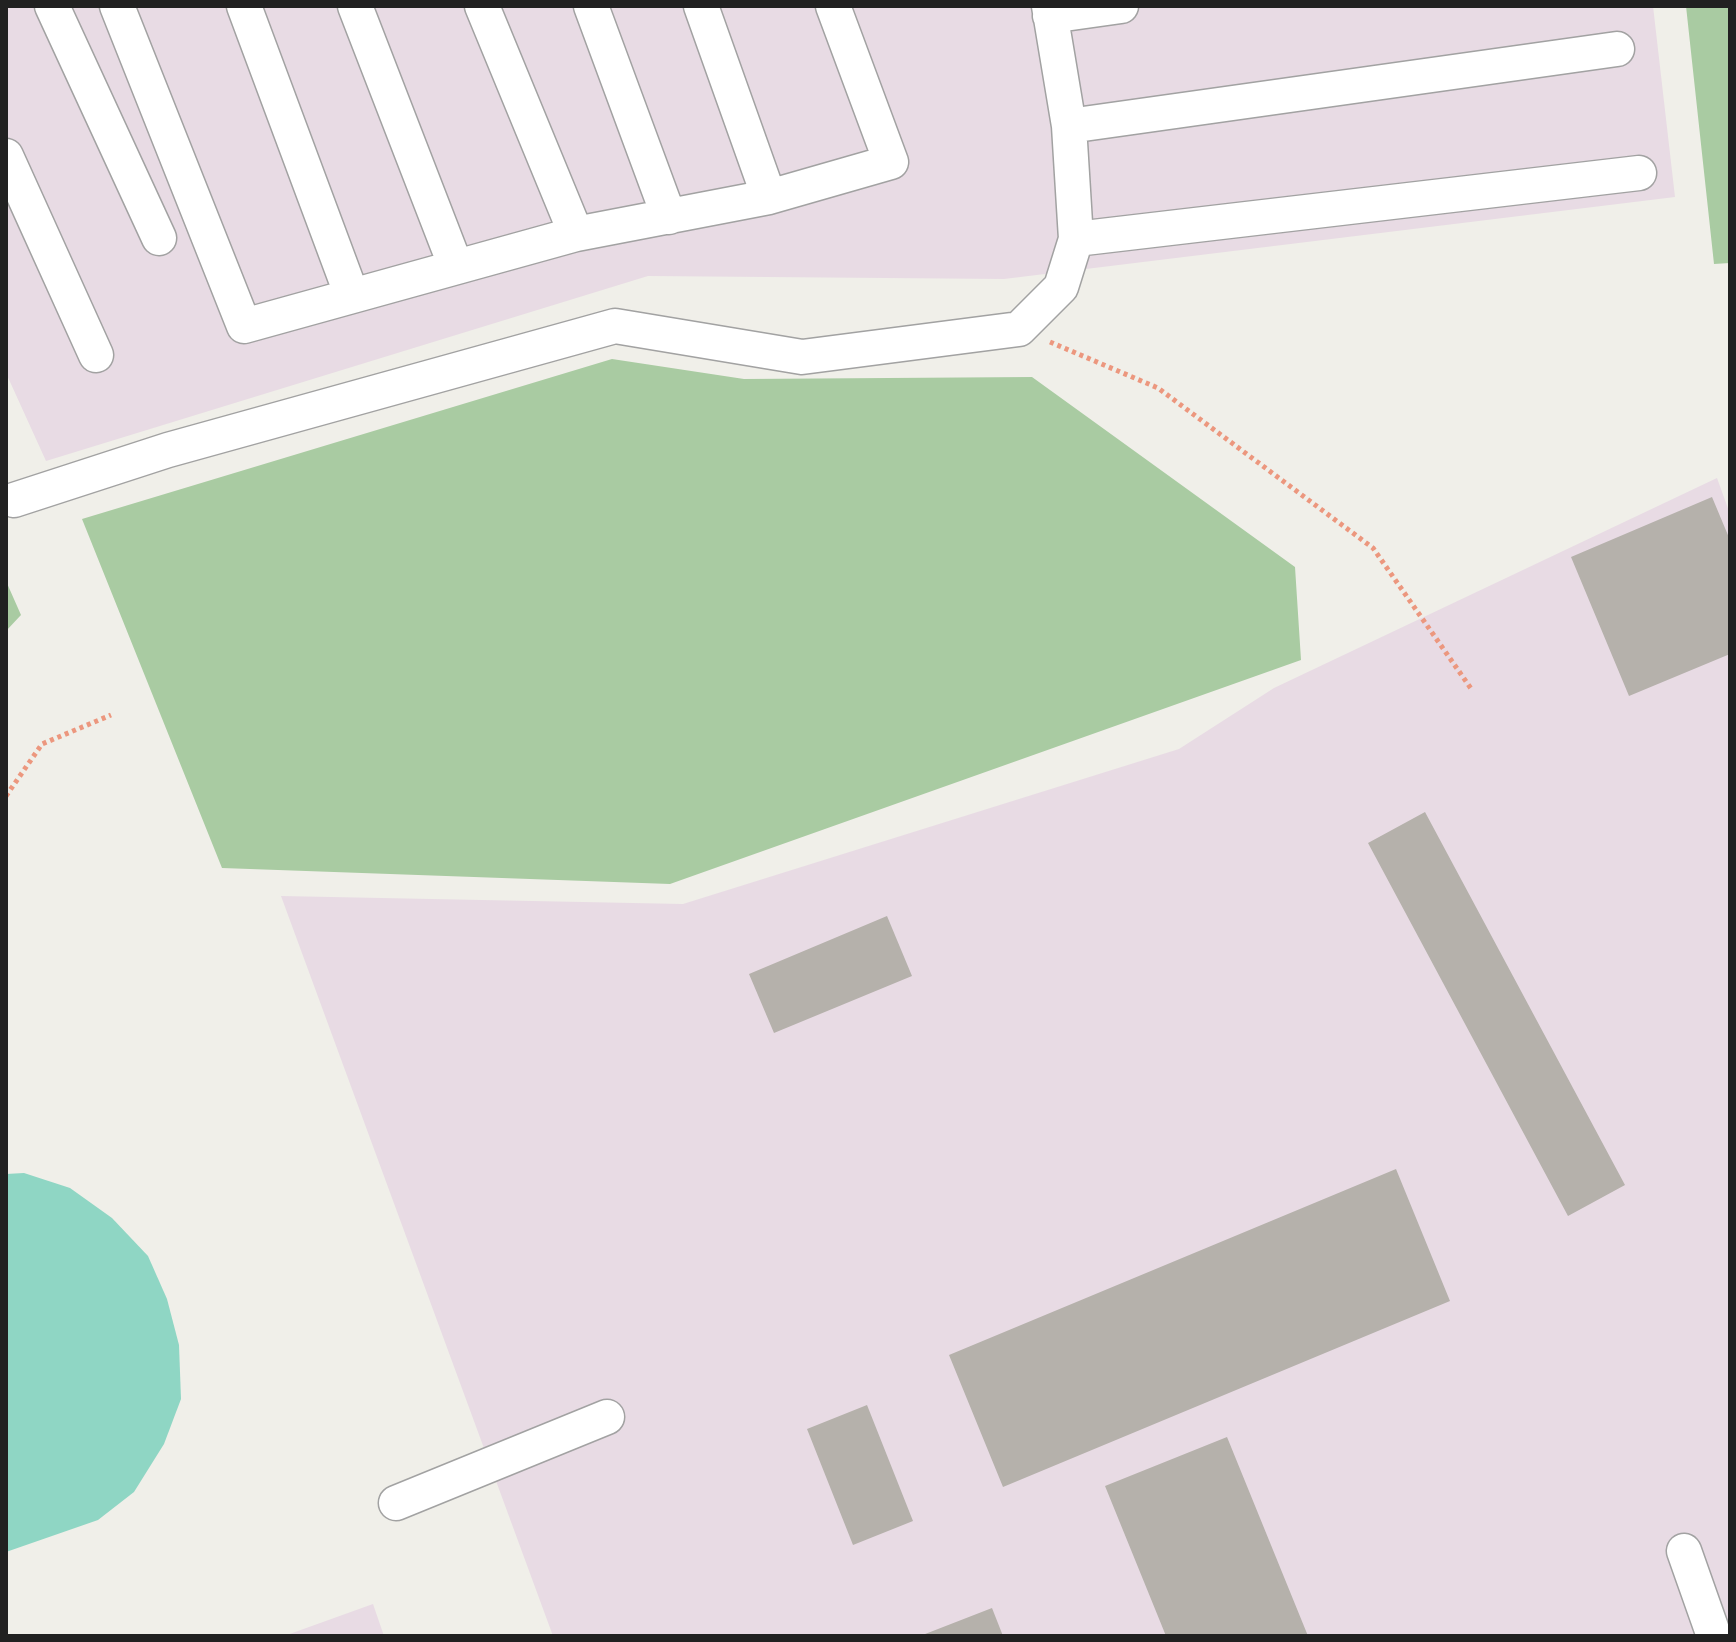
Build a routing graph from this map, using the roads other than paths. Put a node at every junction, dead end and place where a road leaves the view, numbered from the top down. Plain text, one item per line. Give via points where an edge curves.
1 (52, 6) edge
2 (117, 6) edge
3 (244, 6) edge
4 (355, 6) edge
5 (482, 6) edge
6 (591, 6) edge
7 (701, 6) edge
8 (833, 6) edge
9 (1121, 6) edge
10 (1049, 11) edge
11 (1617, 49) dead end
12 (1069, 126) junction
13 (6, 156) edge
14 (1639, 173) dead end
15 (769, 197) junction
16 (669, 217) junction
17 (576, 234) junction
18 (159, 238) dead end
19 (1076, 239) junction
20 (456, 267) junction
21 (352, 296) junction
22 (96, 355) dead end
23 (14, 500) dead end
24 (607, 1417) dead end
25 (396, 1503) dead end
26 (1684, 1551) dead end
27 (1714, 1636) edge

1 - 18 lane
2 - 21 lane via 244,326
3 - 21 lane
4 - 20 lane
5 - 17 lane
6 - 16 lane
7 - 15 lane
8 - 15 lane via 891,162
9 - 10 lane
10 - 12 lane
11 - 12 lane
12 - 19 lane
13 - 22 lane
14 - 19 lane
15 - 16 lane
16 - 17 lane
17 - 20 lane
19 - 23 lane via 1061,287 1019,329 802,357 615,326 168,450
20 - 21 lane
24 - 25 lane
26 - 27 lane

